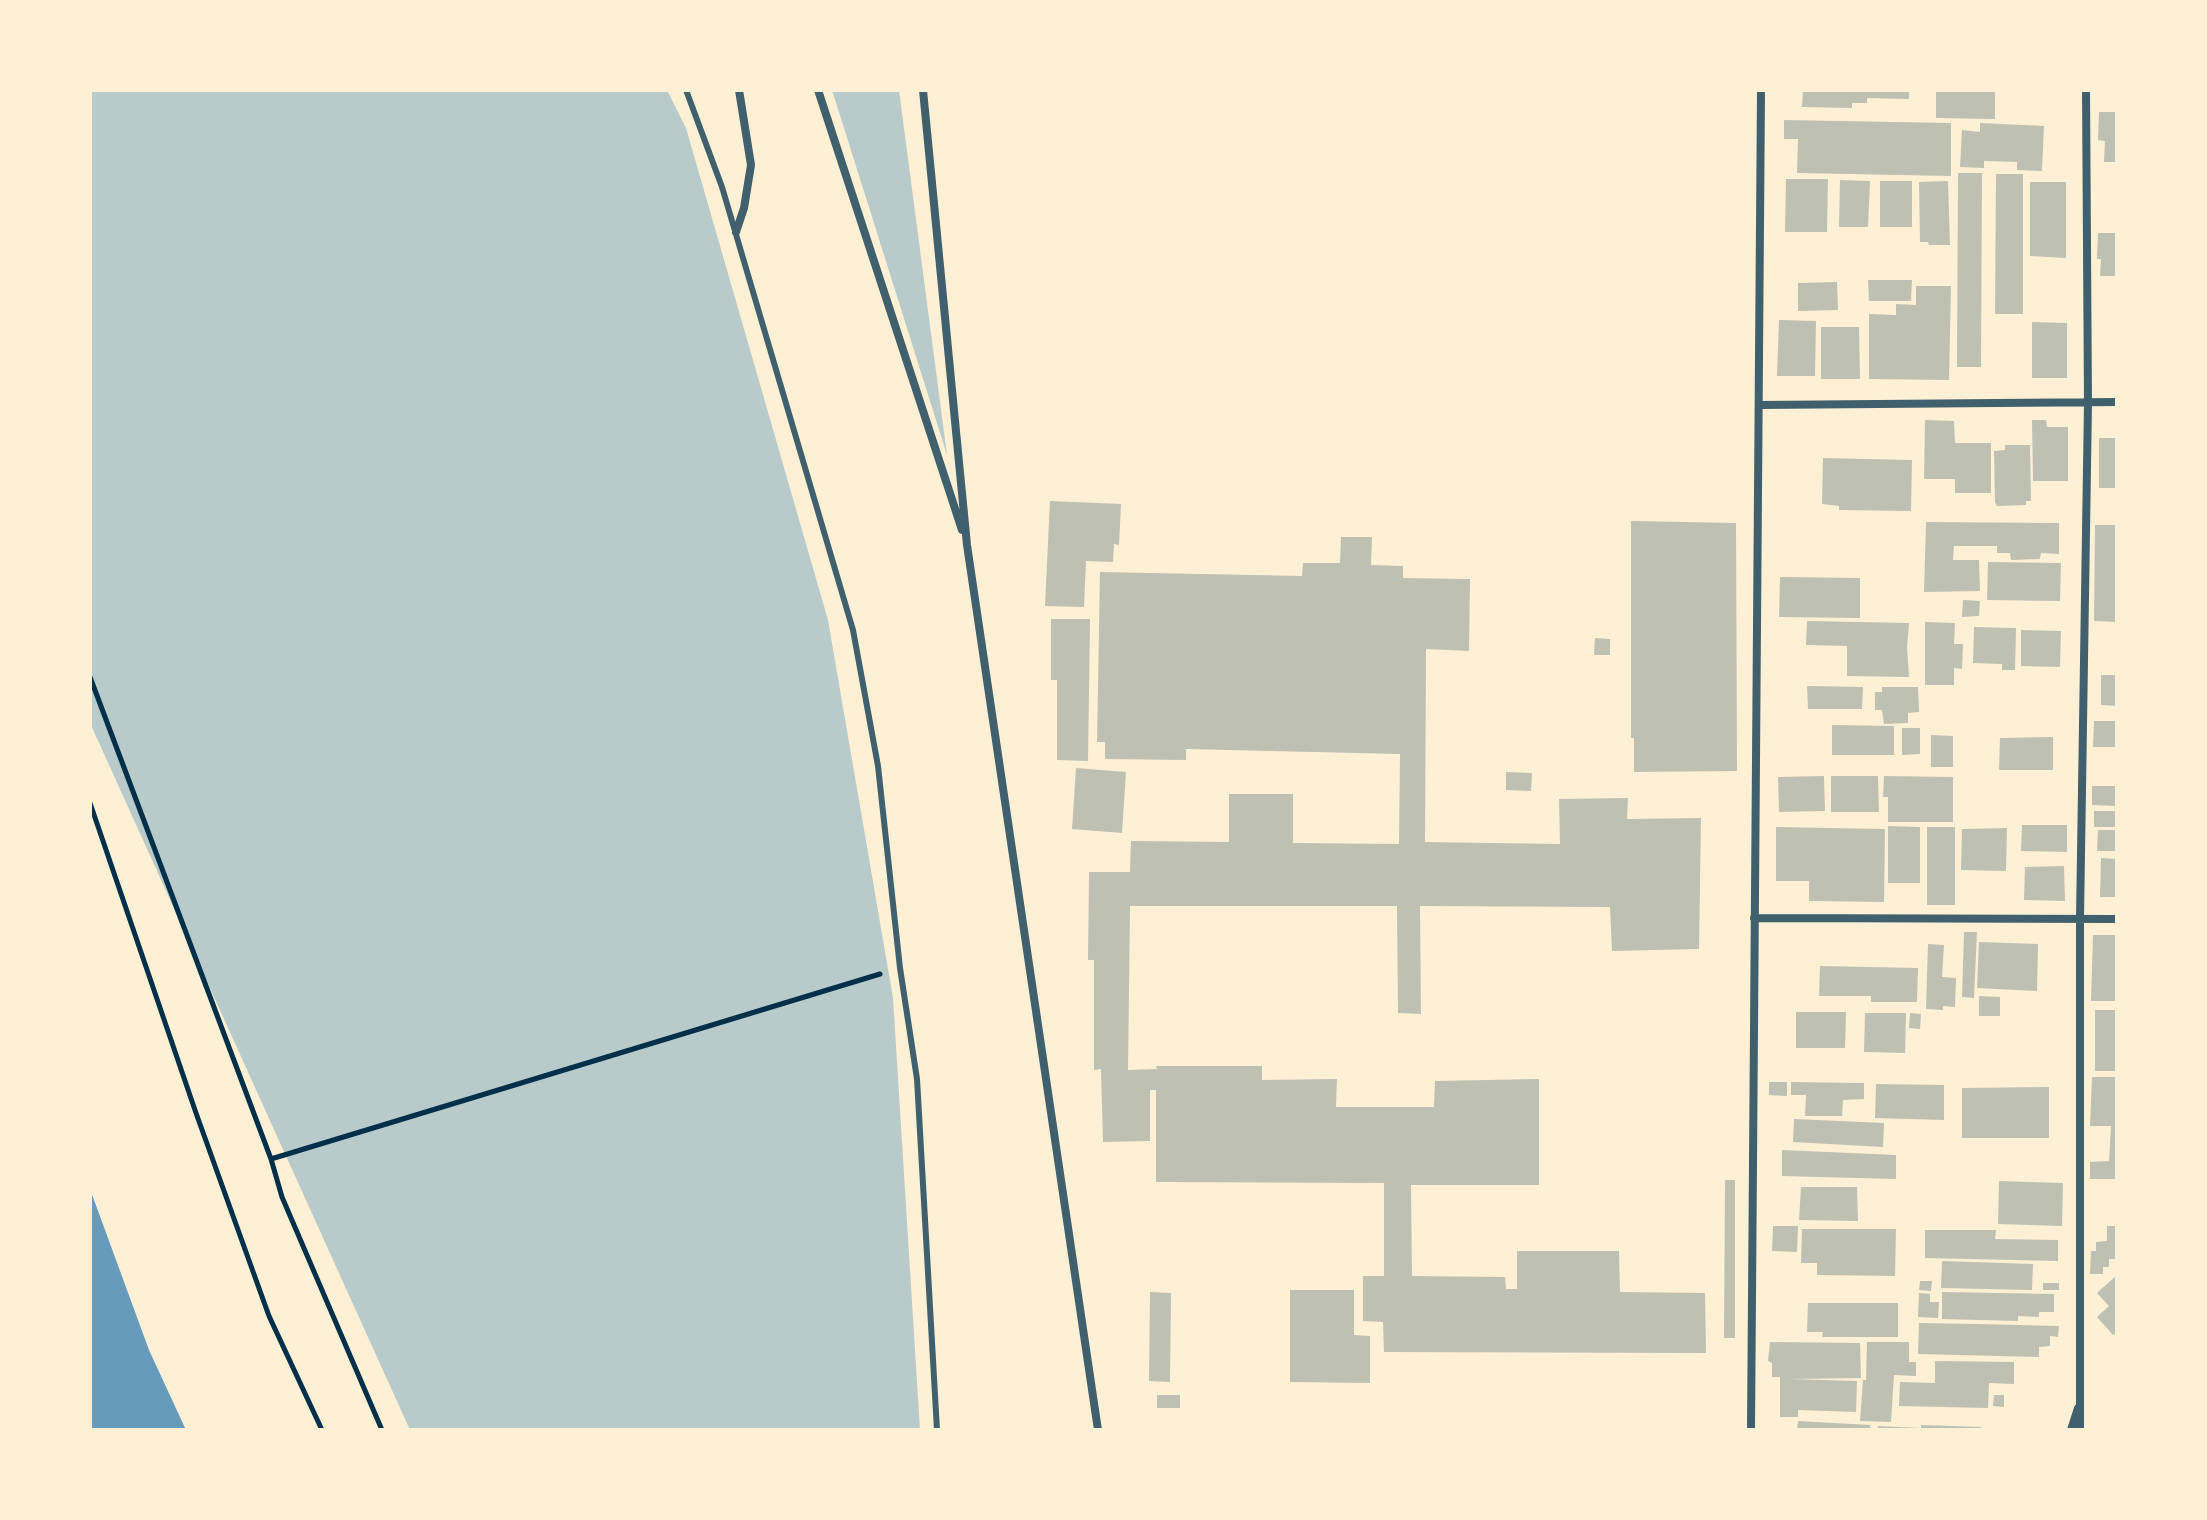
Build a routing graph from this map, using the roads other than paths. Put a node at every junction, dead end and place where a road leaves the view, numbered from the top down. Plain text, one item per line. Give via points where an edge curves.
1 (686, 90) edge
2 (739, 90) edge
3 (818, 90) edge
4 (923, 90) edge
5 (1761, 90) edge
6 (2086, 90) edge
7 (736, 232) junction
8 (2117, 402) edge
9 (2088, 403) junction
10 (1759, 405) junction
11 (967, 545) junction
12 (1754, 918) junction
13 (2080, 918) junction
14 (2117, 919) edge
15 (2079, 1403) junction
16 (937, 1430) edge
17 (1098, 1430) edge
18 (1751, 1430) edge
19 (2071, 1430) edge
20 (2080, 1430) edge

1 - 7 lane
2 - 7 street via 751,165
3 - 11 street
4 - 11 street
5 - 10 street
6 - 9 street
7 - 16 lane via 853,630 878,766 917,1079
8 - 9 street
9 - 10 street
9 - 13 street
10 - 12 street
11 - 17 street
12 - 13 street
12 - 18 street
13 - 14 street
13 - 15 street
15 - 19 street
15 - 20 street

